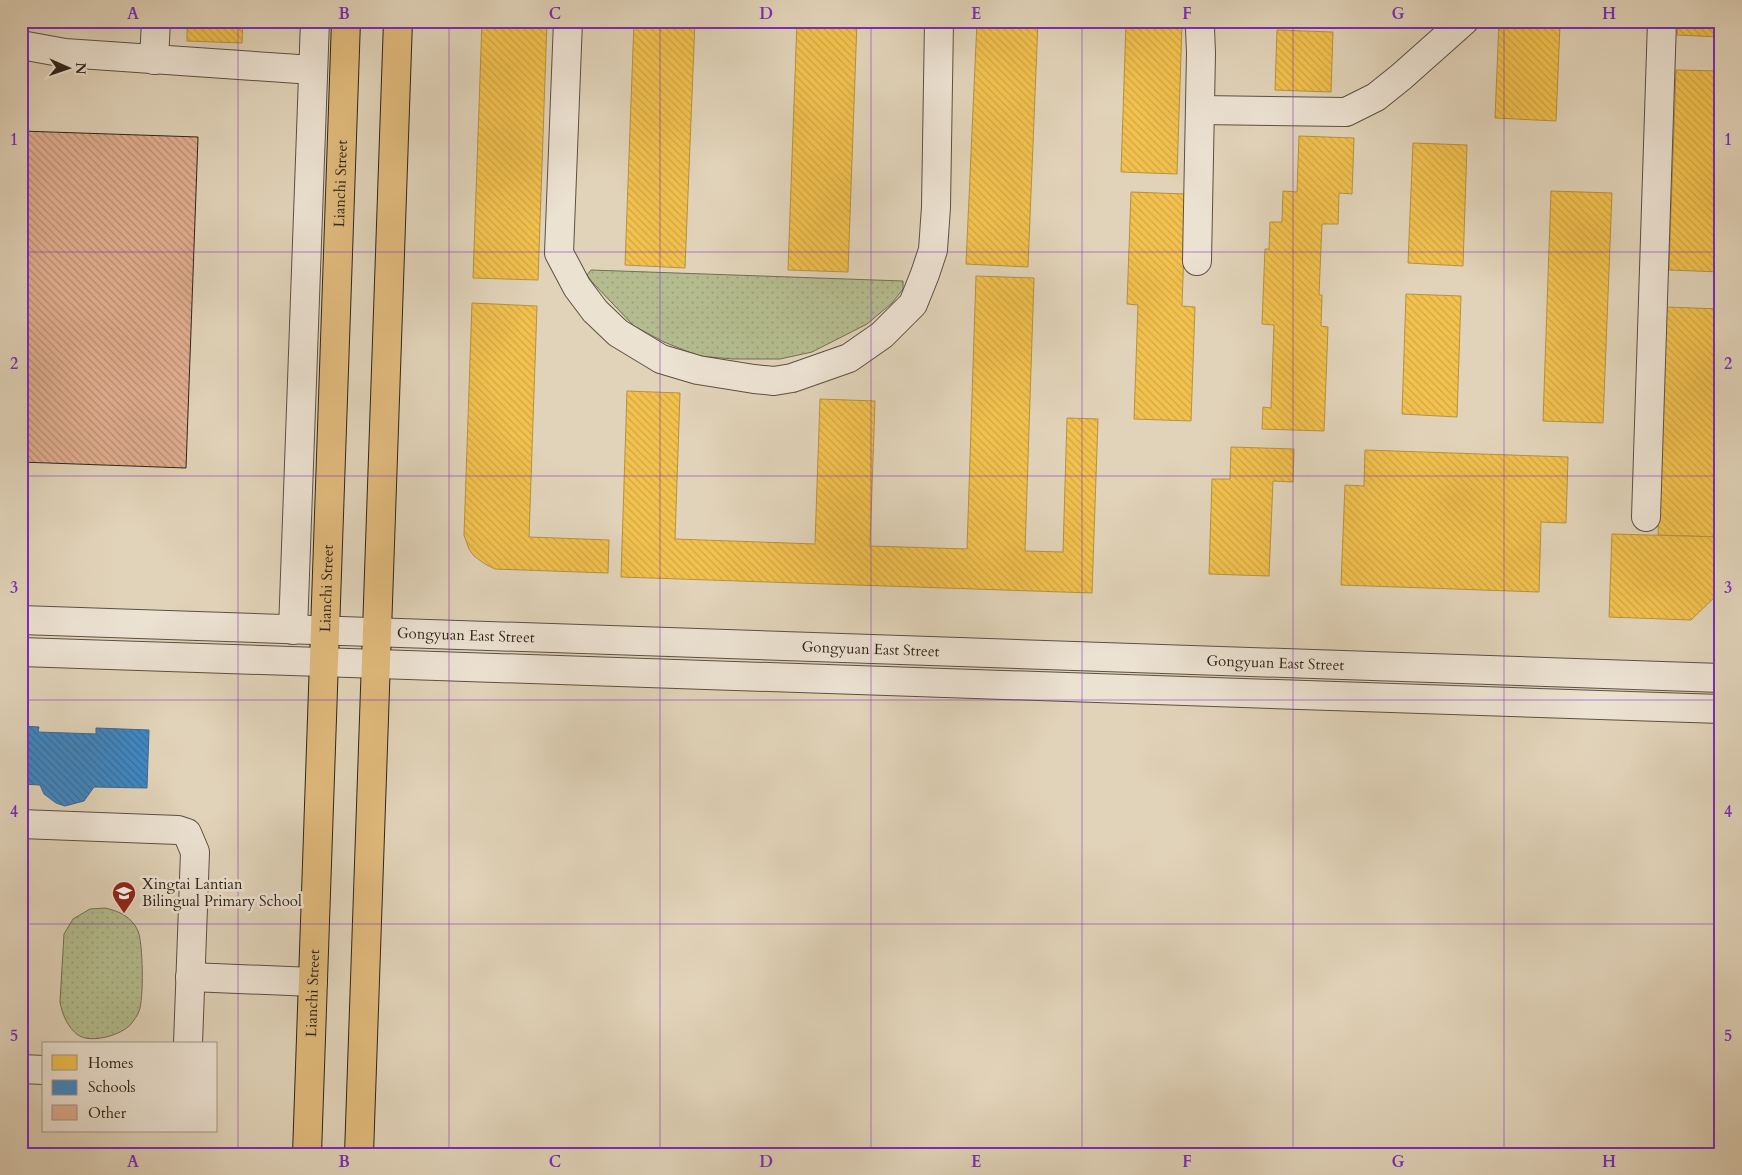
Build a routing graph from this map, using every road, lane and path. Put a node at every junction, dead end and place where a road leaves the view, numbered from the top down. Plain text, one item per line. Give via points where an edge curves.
1 (156, 21) edge
2 (315, 21) edge
3 (346, 21) edge
4 (398, 21) edge
5 (568, 21) edge
6 (939, 21) edge
7 (1198, 21) edge
8 (1464, 21) edge
9 (1662, 21) edge
10 (21, 45) edge
11 (154, 60) junction
12 (313, 70) junction
13 (1200, 110) junction
14 (1197, 261) dead end
15 (1646, 517) dead end
16 (21, 620) edge
17 (293, 630) junction
18 (325, 631) junction
19 (376, 632) junction
20 (21, 652) edge
21 (324, 662) junction
22 (376, 664) junction
23 (1721, 678) edge
24 (1721, 710) edge
25 (21, 824) edge
26 (190, 977) junction
27 (313, 982) junction
28 (188, 1042) edge
29 (21, 1069) edge
30 (42, 1070) edge
31 (307, 1154) edge
32 (358, 1154) edge

1 - 11 street
2 - 12 street
3 - 18 main road, Lianchi Street
4 - 19 main road
5 - 6 street via 559,254 577,287 618,334 660,359 698,370 774,381 849,358 882,335 913,304 933,250
7 - 13 street
8 - 13 street via 1376,97 1346,112
9 - 15 street
10 - 11 street via 66,53
11 - 12 street
12 - 17 street
13 - 14 street
16 - 17 street, Gongyuan East Street
17 - 18 street, Gongyuan East Street
18 - 19 street, Gongyuan East Street
18 - 21 main road, Lianchi Street
19 - 22 main road
19 - 23 street, Gongyuan East Street
20 - 21 street, Gongyuan East Street
21 - 22 street, Gongyuan East Street
21 - 27 main road, Lianchi Street
22 - 24 street, Gongyuan East Street
22 - 32 main road
25 - 26 street via 178,830 186,833 195,852
26 - 27 street
26 - 28 street
27 - 31 main road, Lianchi Street
29 - 30 street

